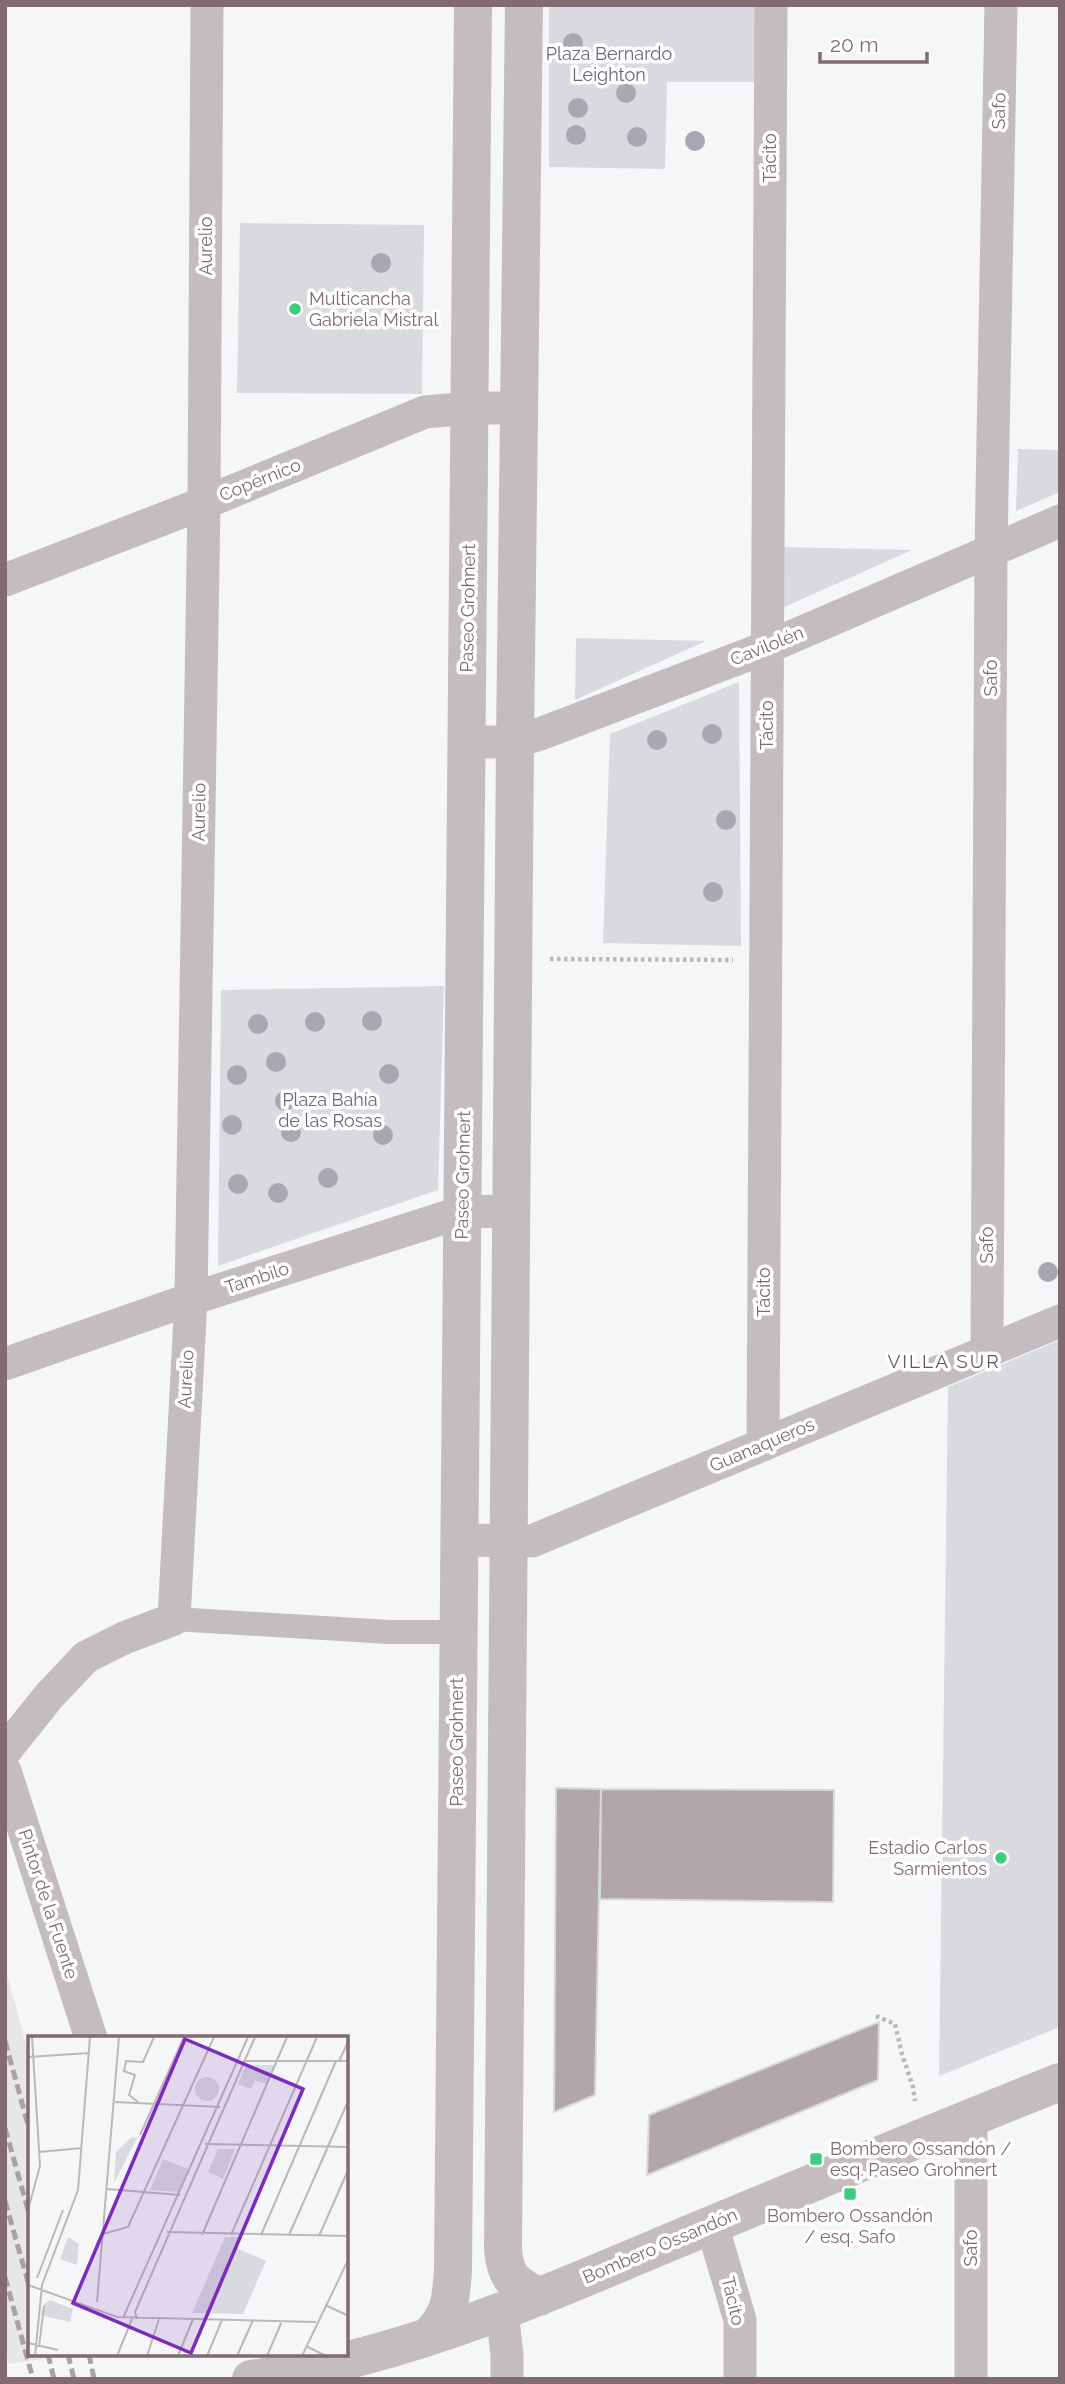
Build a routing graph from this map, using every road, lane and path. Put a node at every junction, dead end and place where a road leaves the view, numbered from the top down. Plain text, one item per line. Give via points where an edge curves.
1 (208, 5) edge
2 (473, 5) edge
3 (524, 5) edge
4 (771, 5) edge
5 (1001, 5) edge
6 (470, 408) junction
7 (520, 408) junction
8 (204, 503) junction
9 (1060, 521) edge
10 (991, 550) junction
11 (5, 580) edge
12 (768, 647) junction
13 (467, 742) junction
14 (515, 742) junction
15 (515, 958) junction
16 (766, 960) junction
17 (513, 1211) junction
18 (462, 1212) junction
19 (191, 1299) junction
20 (1060, 1321) edge
21 (987, 1351) junction
22 (5, 1364) edge
23 (763, 1445) junction
24 (459, 1540) junction
25 (509, 1541) junction
26 (174, 1619) junction
27 (458, 1632) junction
28 (5, 1751) edge
29 (5, 1771) edge
30 (457, 1868) junction
31 (506, 1868) junction
32 (876, 2015) dead end
33 (90, 2036) edge
34 (1060, 2081) edge
35 (915, 2098) dead end
36 (971, 2117) junction
37 (712, 2225) junction
38 (539, 2297) junction
39 (502, 2311) junction
40 (428, 2337) junction
41 (251, 2379) edge
42 (507, 2379) edge
43 (740, 2379) edge
44 (971, 2379) edge

1 - 8 street, Aurelio
2 - 6 street, Paseo Grohnert
3 - 7 street
4 - 12 street, Tácito
5 - 10 street, Safo
6 - 7 street, Copérnico
6 - 8 street, Copérnico via 425,412
6 - 13 street, Paseo Grohnert
7 - 14 street
8 - 11 street, Copérnico
8 - 19 street, Aurelio
9 - 10 street, Cavilolén
10 - 12 street, Cavilolén
10 - 21 street, Safo
12 - 14 street, Cavilolén
12 - 16 street, Tácito
13 - 14 street, Cavilolén
13 - 18 street, Paseo Grohnert
14 - 15 street
15 - 16 path
15 - 17 street
16 - 23 street, Tácito
17 - 18 street, Tambilo
17 - 25 street
18 - 19 street, Tambilo
18 - 24 street, Paseo Grohnert
19 - 22 street, Tambilo
19 - 26 street, Aurelio
20 - 21 street, Guanaqueros
21 - 23 street, Guanaqueros
23 - 25 street, Guanaqueros via 532,1541
24 - 25 street, Guanaqueros
24 - 27 street, Paseo Grohnert
25 - 31 street
26 - 27 street
26 - 28 street via 86,1657
27 - 30 street, Paseo Grohnert
29 - 33 street, Pintor de la Fuente
30 - 31 street
30 - 40 street, Paseo Grohnert via 453,2281 449,2308
31 - 38 street via 504,2266 517,2284
32 - 35 path via 895,2024
34 - 36 street, Bombero Ossandón
36 - 37 street, Bombero Ossandón
36 - 44 street, Safo
37 - 38 street, Bombero Ossandón
37 - 43 street, Tácito via 740,2320
38 - 39 street, Bombero Ossandón
39 - 40 street, Bombero Ossandón
39 - 42 street
40 - 41 street, Bombero Ossandón via 341,2362

